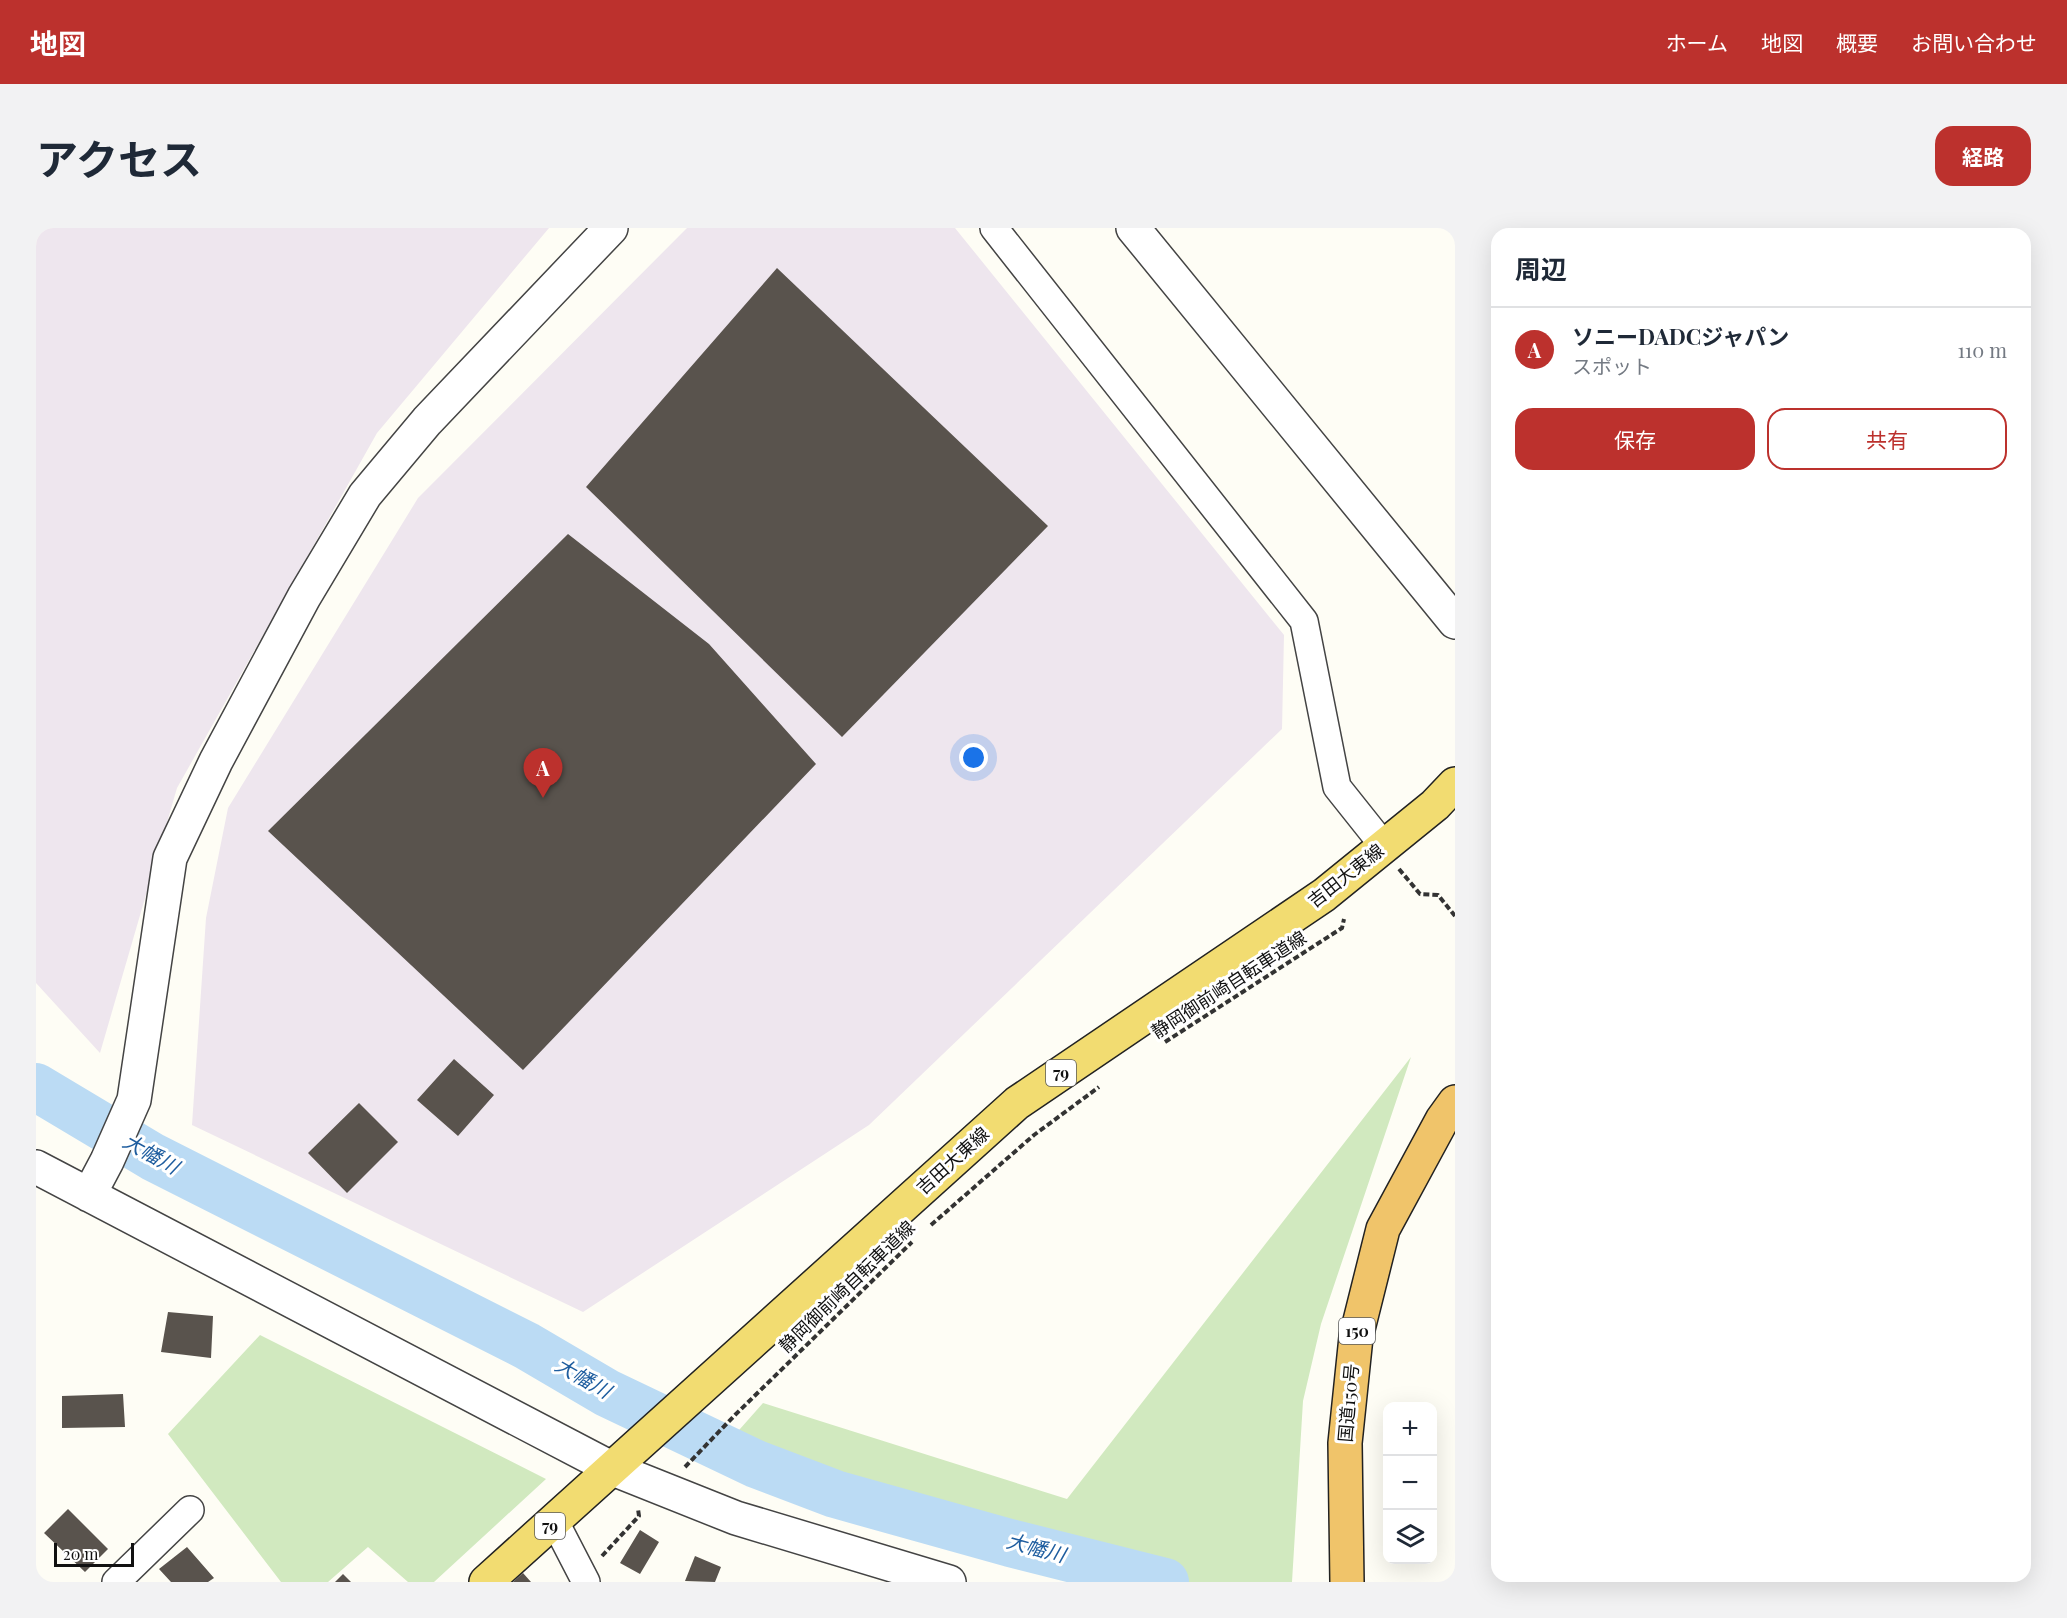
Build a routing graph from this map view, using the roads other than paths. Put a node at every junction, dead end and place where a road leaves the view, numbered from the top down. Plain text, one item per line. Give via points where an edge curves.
1 (611, 228) edge
2 (994, 228) edge
3 (1133, 228) edge
4 (1455, 622) edge
5 (1455, 784) edge
6 (1391, 857) junction
7 (1455, 1102) edge
8 (36, 1167) edge
9 (89, 1195) junction
10 (613, 1469) junction
11 (190, 1510) dead end
12 (555, 1522) junction
13 (584, 1579) edge
14 (116, 1582) edge
15 (486, 1582) edge
16 (949, 1582) edge
17 (1347, 1582) edge

1 - 9 street via 427,421 365,495 304,597 216,761 170,858 134,1100
2 - 6 street via 1304,621 1337,787
3 - 4 street
5 - 6 main road, 吉田大東線 / 79
6 - 10 main road, 吉田大東線 / 79 via 1324,895 1017,1103
7 - 17 highway, 国道150号 / 150 via 1383,1229 1356,1337 1345,1443
8 - 9 street
9 - 10 street
10 - 12 main road, 吉田大東線 / 79
10 - 16 street via 664,1479 736,1518
11 - 14 street
12 - 13 street
12 - 15 main road, 吉田大東線 / 79

